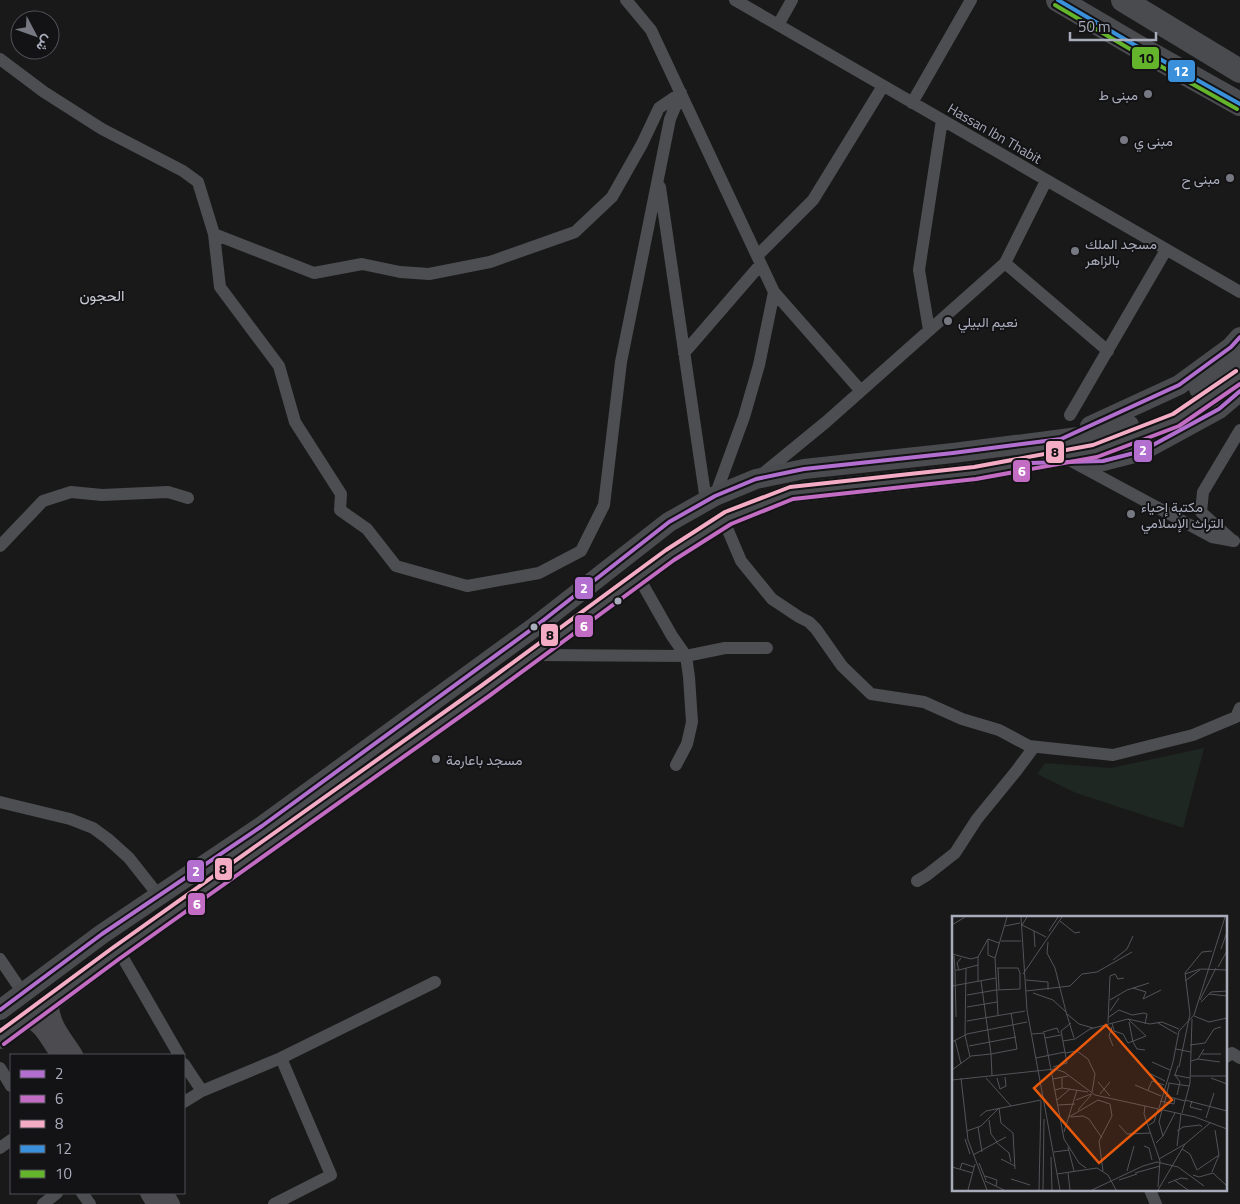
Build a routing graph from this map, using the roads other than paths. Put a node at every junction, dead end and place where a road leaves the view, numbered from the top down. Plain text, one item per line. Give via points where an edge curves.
1 (626, 0) edge
2 (735, 0) edge
3 (792, 0) edge
4 (971, 0) edge
5 (1058, 0) edge
6 (1124, 0) edge
7 (778, 25) junction
8 (0, 59) edge
9 (1240, 72) edge
10 (883, 86) junction
11 (681, 93) junction
12 (912, 103) junction
13 (1240, 104) edge
14 (942, 120) junction
15 (658, 178) junction
16 (1046, 180) junction
17 (214, 234) junction
18 (1166, 250) junction
19 (759, 260) junction
20 (1005, 263) junction
21 (774, 292) junction
22 (1240, 292) edge
23 (929, 330) junction
24 (1240, 337) edge
25 (1108, 351) junction
26 (684, 353) junction
27 (1240, 358) edge
28 (1240, 376) edge
29 (861, 391) junction
30 (1240, 391) edge
31 (1070, 415) dead end
32 (1240, 430) edge
33 (1061, 440) junction
34 (1095, 443) junction
35 (1073, 462) junction
36 (1028, 463) junction
37 (756, 479) junction
38 (188, 498) dead end
39 (710, 499) junction
40 (724, 521) junction
41 (1237, 542) edge
42 (0, 546) edge
43 (639, 578) junction
44 (767, 648) dead end
45 (534, 655) junction
46 (686, 656) junction
47 (1240, 708) edge
48 (1034, 747) junction
49 (676, 765) dead end
50 (0, 802) edge
51 (917, 881) dead end
52 (159, 896) junction
53 (119, 951) junction
54 (0, 959) edge
55 (434, 982) dead end
56 (23, 993) junction
57 (50, 1003) junction
58 (0, 1010) edge
59 (29, 1018) junction
60 (0, 1039) edge
61 (59, 1054) edge
62 (73, 1054) edge
63 (178, 1054) edge
64 (1228, 1056) edge
65 (281, 1058) junction
66 (1240, 1058) edge
67 (185, 1066) edge
68 (0, 1068) edge
69 (10, 1084) edge
70 (202, 1092) junction
71 (185, 1101) edge
72 (1151, 1192) edge
73 (56, 1194) edge
74 (43, 1204) edge
75 (274, 1204) edge
76 (1156, 1204) edge

1 - 11 street via 651,30
2 - 7 street, Hassan Ibn Thabit
3 - 7 street
4 - 12 street
5 - 13 highway
6 - 9 highway
7 - 10 street, Hassan Ibn Thabit
8 - 17 street via 44,92 198,182
10 - 12 street, Hassan Ibn Thabit
10 - 19 street via 813,200
11 - 15 street via 670,119
11 - 17 street via 659,108 612,198 575,232 490,262 428,274 362,264 314,273
11 - 19 street
12 - 14 street, Hassan Ibn Thabit
14 - 16 street, Hassan Ibn Thabit
14 - 23 street via 919,270
15 - 17 street via 622,362 604,505 581,551 539,573 467,586 396,566 366,530 340,510 341,494 295,422 279,366 220,288
15 - 26 street
16 - 18 street, Hassan Ibn Thabit
16 - 20 street
18 - 22 street, Hassan Ibn Thabit
18 - 25 street
19 - 21 street
19 - 26 street
20 - 23 street
20 - 25 street
21 - 29 street
21 - 39 street via 744,417
23 - 29 street
24 - 33 main road via 1179,385
25 - 31 street
26 - 39 street
27 - 34 main road via 1186,399
28 - 34 main road via 1176,420
29 - 37 street
30 - 35 main road via 1219,409 1142,451 1103,461
32 - 41 street via 1202,492 1200,512
33 - 34 main road
33 - 37 main road via 804,469
34 - 36 main road
35 - 36 main road
35 - 41 street via 1212,538
36 - 40 main road via 974,473 791,494
37 - 39 main road
38 - 42 street via 168,492 71,492 43,501
39 - 52 main road via 669,522 536,626 262,826
40 - 43 main road
40 - 48 street via 741,561 772,599 809,622 842,666 871,694 924,702
43 - 45 main road
43 - 46 street
44 - 46 street via 725,648
45 - 46 street
45 - 53 main road
46 - 49 street via 692,722 687,744
47 - 48 street via 1236,717 1193,735 1113,755
48 - 51 street via 977,819 955,853
50 - 52 street via 70,818 93,828 129,858
52 - 56 main road
53 - 57 main road
53 - 63 street
54 - 56 street
55 - 65 street
56 - 58 main road
57 - 59 main road
57 - 62 street via 52,1021
59 - 60 main road
59 - 61 street via 38,1023
64 - 66 street via 1232,1053
65 - 70 street
65 - 75 street via 331,1175
67 - 70 street
68 - 69 street
70 - 71 street
72 - 76 street
73 - 74 street

